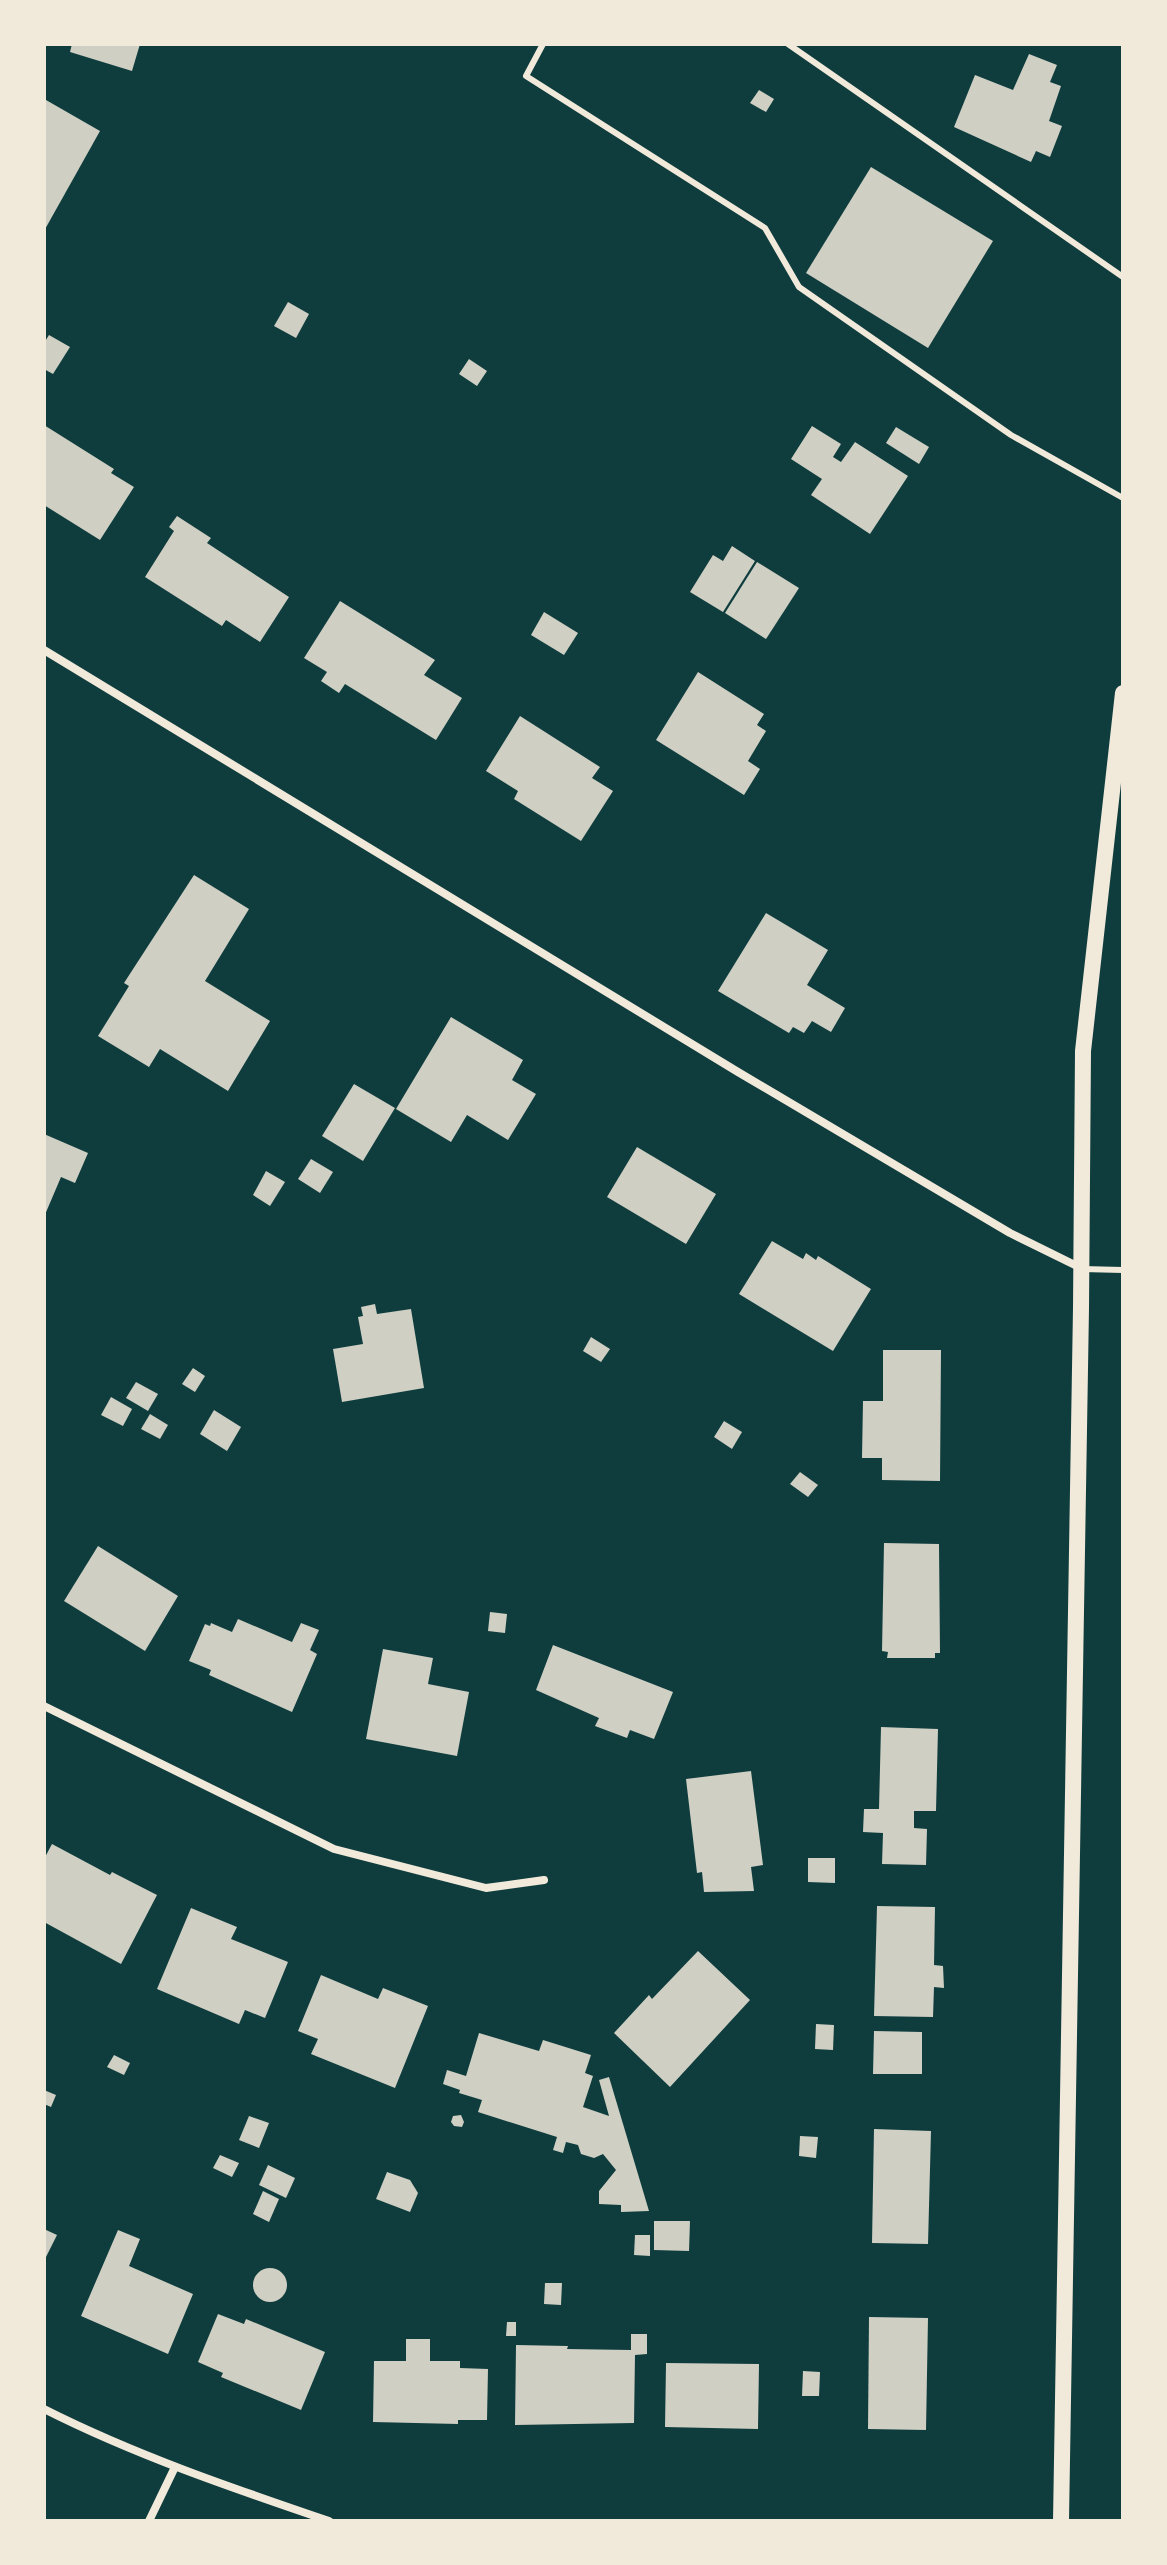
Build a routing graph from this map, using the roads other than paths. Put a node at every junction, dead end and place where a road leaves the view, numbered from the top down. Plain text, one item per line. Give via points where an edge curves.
1 (543, 44) edge
2 (788, 44) edge
3 (1123, 277) edge
4 (1123, 498) edge
5 (44, 650) edge
6 (1123, 693) edge
7 (1082, 1269) junction
8 (1123, 1270) edge
9 (44, 1706) edge
10 (544, 1880) dead end
11 (44, 2409) edge
12 (175, 2467) junction
13 (149, 2521) edge
14 (329, 2521) edge
15 (1061, 2521) edge

1 - 4 lane via 526,76 765,228 799,287 811,296 1011,435
2 - 3 lane
5 - 7 street via 738,1072 1010,1233
6 - 7 main road via 1083,1051
7 - 8 lane
7 - 15 main road
9 - 10 street via 334,1849 486,1888
11 - 12 street
12 - 13 street
12 - 14 street

